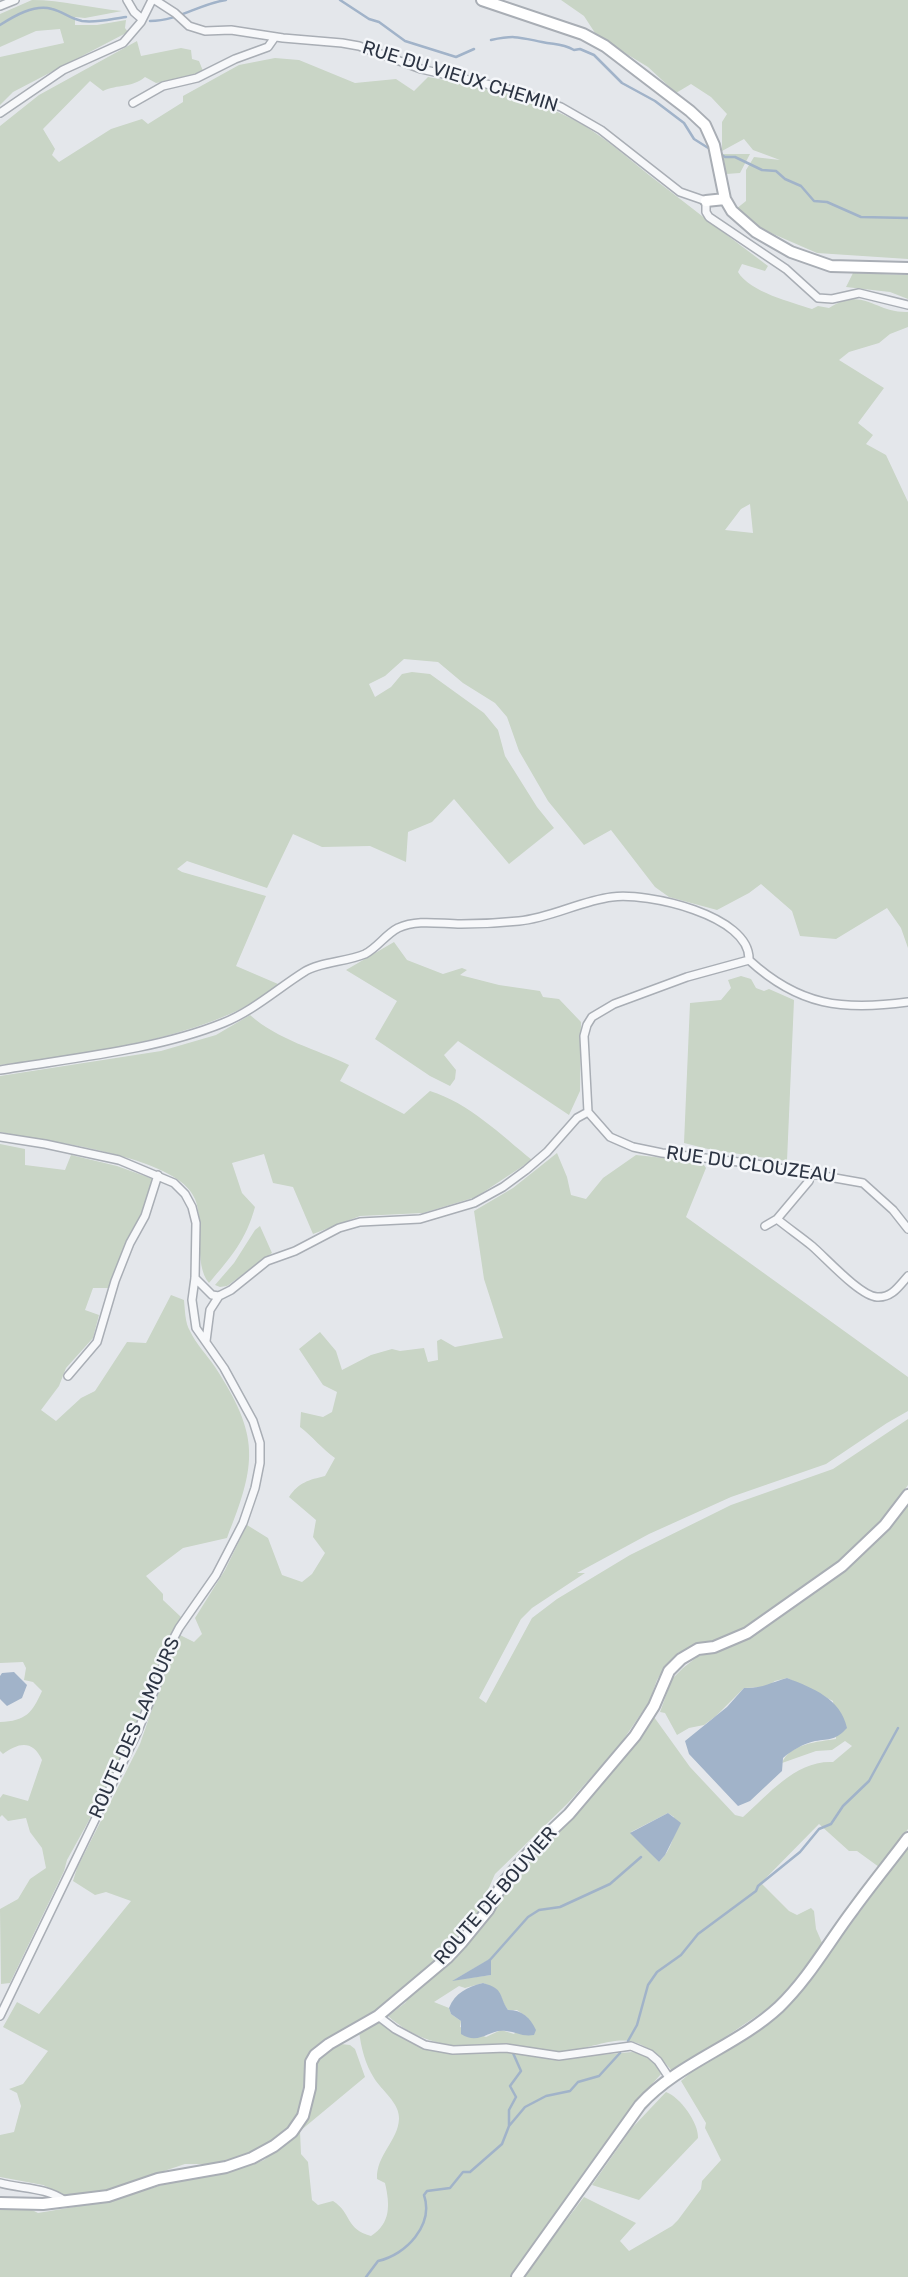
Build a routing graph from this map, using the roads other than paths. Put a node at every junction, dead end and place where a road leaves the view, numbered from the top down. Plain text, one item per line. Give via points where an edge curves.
1 (15, 0) edge
2 (127, 0) edge
3 (154, 0) edge
4 (482, 0) edge
5 (0, 6) edge
6 (142, 19) junction
7 (275, 37) junction
8 (133, 103) dead end
9 (0, 113) edge
10 (725, 199) junction
11 (706, 201) junction
12 (908, 268) edge
13 (908, 305) edge
14 (749, 960) junction
15 (908, 1002) edge
16 (0, 1070) edge
17 (588, 1112) junction
18 (0, 1138) edge
19 (810, 1174) junction
20 (158, 1175) junction
21 (777, 1219) junction
22 (765, 1226) dead end
23 (908, 1229) edge
24 (908, 1276) edge
25 (195, 1278) junction
26 (219, 1296) junction
27 (206, 1342) junction
28 (68, 1376) dead end
29 (908, 1495) edge
30 (908, 1838) edge
31 (1, 1994) edge
32 (8, 2000) junction
33 (0, 2016) edge
34 (378, 2016) junction
35 (670, 2079) junction
36 (0, 2183) edge
37 (66, 2201) junction
38 (0, 2203) edge
39 (517, 2277) edge

1 - 5 street
2 - 6 street
3 - 6 street
3 - 7 street, RUE DU VIEUX CHEMIN via 184,23 205,31
4 - 10 street via 583,34 690,111 705,125 714,145
6 - 9 street via 123,43 63,70
7 - 8 street via 268,47 197,78 163,86
7 - 11 street, RUE DU VIEUX CHEMIN via 359,46 421,69 561,107 601,130 680,192
10 - 11 street
10 - 12 street via 751,228 805,258 831,266
11 - 13 street via 709,217 786,269 818,298 859,293
14 - 15 street via 773,981 801,996 854,1006
14 - 16 street via 746,942 718,920 629,895 526,920 421,922 396,929 367,953 307,970 225,1022 172,1039
14 - 17 street via 614,1003 592,1017 584,1036
17 - 19 street, RUE DU CLOUZEAU via 610,1137 633,1147
17 - 26 street via 526,1170 474,1203 420,1219 360,1222 339,1228 267,1261
18 - 20 street, ROUTE DES LAMOURS via 119,1160
19 - 21 street
19 - 23 street, RUE DU CLOUZEAU via 863,1183
20 - 25 street, ROUTE DES LAMOURS via 174,1183 192,1207
20 - 28 street via 115,1281 97,1342
21 - 22 street
21 - 24 street via 874,1297 894,1293
25 - 26 street
25 - 27 street, ROUTE DES LAMOURS via 193,1315
26 - 27 street via 211,1310
27 - 32 street, ROUTE DES LAMOURS via 253,1421 260,1443 255,1488 216,1575 178,1628 137,1733
29 - 34 street, ROUTE DE BOUVIER via 885,1525 842,1566 747,1633 681,1659 669,1671 635,1736 503,1883 461,1943
30 - 35 street via 779,2007
31 - 32 street
32 - 33 street, ROUTE DES LAMOURS
34 - 35 street via 425,2045 453,2050 506,2048 559,2056 631,2046 650,2054
34 - 37 street, ROUTE DE BOUVIER via 315,2056 303,2116 274,2146 226,2167 158,2179 108,2196
35 - 39 street via 633,2114
36 - 37 street via 45,2190
37 - 38 street, ROUTE DE BOUVIER

